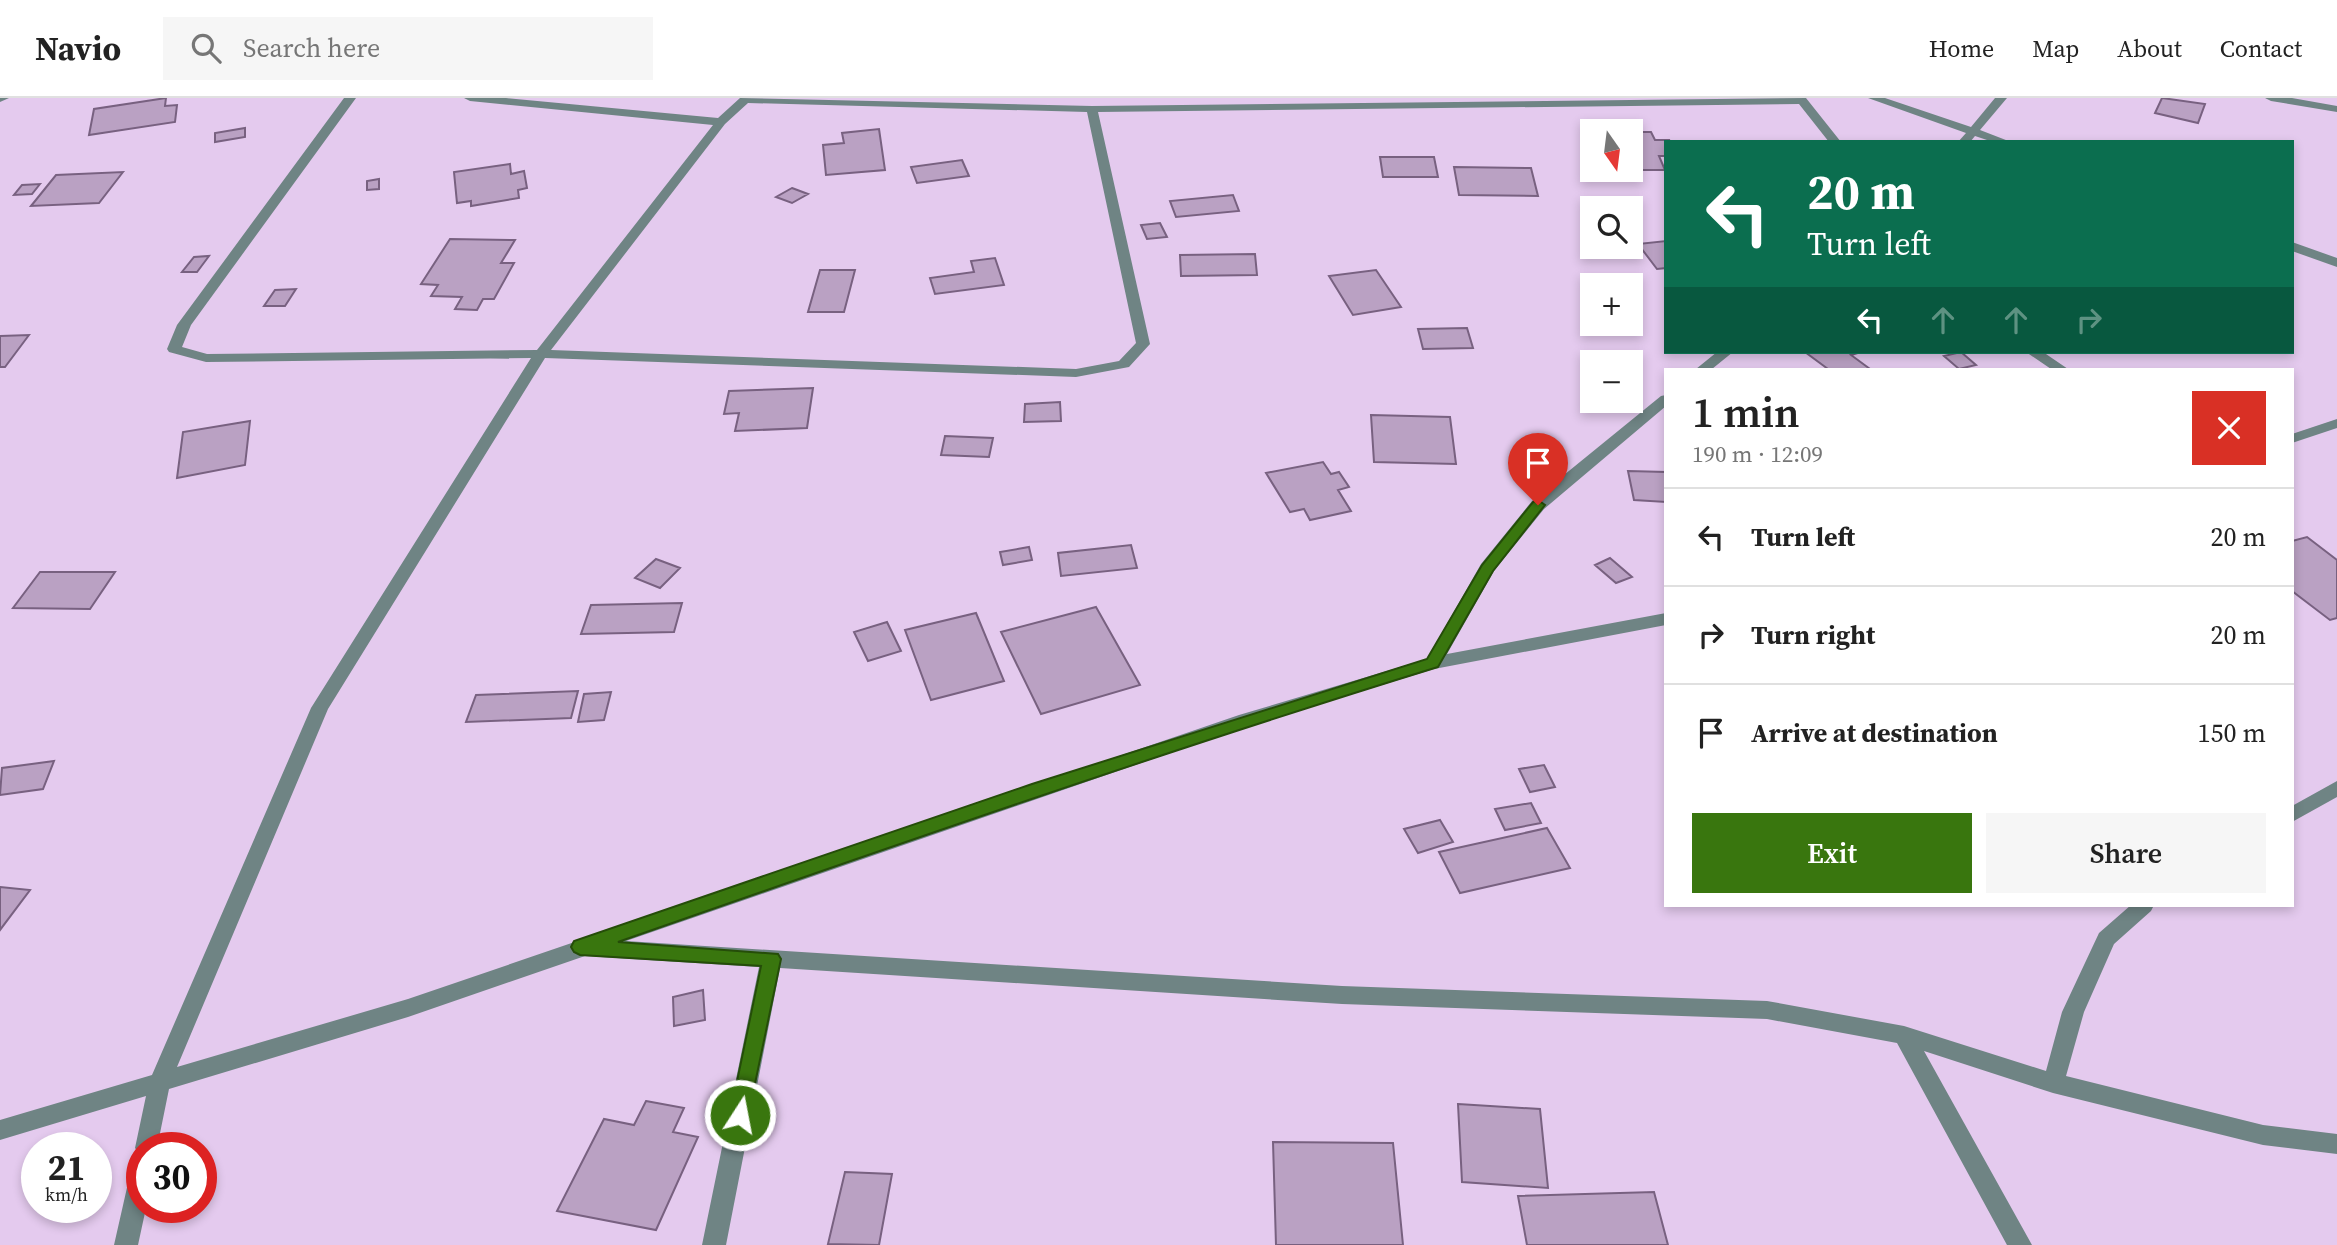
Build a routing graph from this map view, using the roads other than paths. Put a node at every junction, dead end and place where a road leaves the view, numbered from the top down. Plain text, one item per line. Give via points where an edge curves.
1 (350, 98) edge
2 (470, 98) edge
3 (1874, 98) edge
4 (2001, 98) edge
5 (2271, 98) edge
6 (746, 99) edge
7 (1801, 99) edge
8 (1092, 109) junction
9 (2337, 109) edge
10 (721, 122) junction
11 (1975, 131) junction
12 (1833, 140) edge
13 (1966, 140) edge
14 (2000, 140) edge
15 (2294, 247) edge
16 (2337, 263) edge
17 (541, 354) junction
18 (1723, 354) edge
19 (2036, 354) edge
20 (1704, 368) edge
21 (2059, 368) edge
22 (1664, 401) edge
23 (2337, 426) edge
24 (2294, 438) edge
25 (1664, 619) edge
26 (1433, 663) junction
27 (2337, 788) edge
28 (2294, 814) edge
29 (2142, 907) edge
30 (580, 947) junction
31 (771, 959) junction
32 (1904, 1035) junction
33 (160, 1082) junction
34 (2053, 1083) junction
35 (0, 1130) edge
36 (149, 1132) edge
37 (2337, 1144) edge
38 (131, 1223) edge
39 (126, 1245) edge
40 (714, 1245) edge
41 (2020, 1245) edge

1 - 17 street via 184,325 174,349 206,358
2 - 10 street
3 - 11 street
4 - 11 street
5 - 9 street
6 - 8 street
6 - 10 street
7 - 8 street
7 - 12 street
8 - 17 street via 1143,344 1124,364 1076,373
10 - 17 street
11 - 13 street
11 - 14 street
15 - 16 street
17 - 33 street via 320,708
18 - 20 street
19 - 21 street
22 - 26 street via 1538,505 1487,568
23 - 24 street
25 - 26 street
26 - 30 street via 1245,720
27 - 28 street
29 - 34 street via 2106,939 2073,1012
30 - 31 street
30 - 33 street via 408,1008
31 - 32 street via 1342,995 1767,1010
31 - 40 street
32 - 34 street
32 - 41 street
33 - 35 street
33 - 36 street
34 - 37 street via 2263,1135
38 - 39 street

